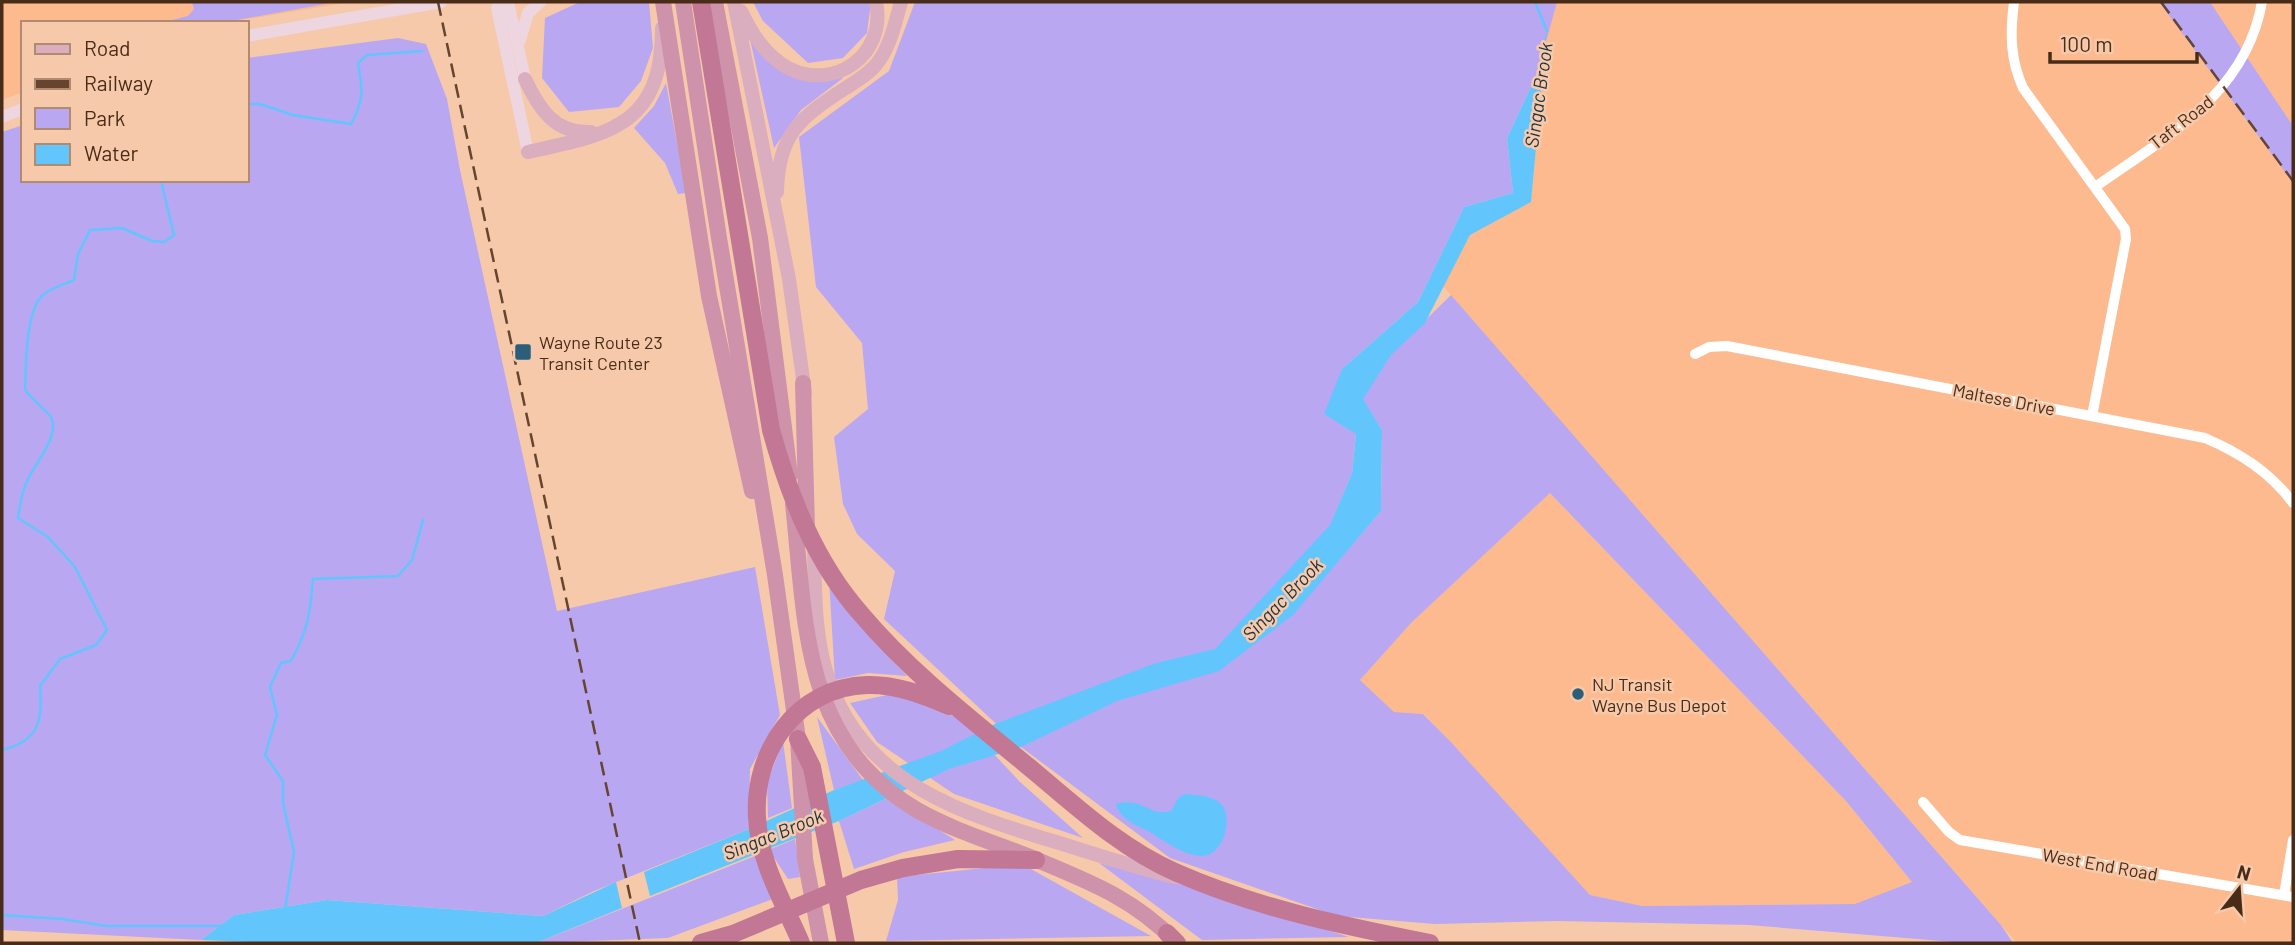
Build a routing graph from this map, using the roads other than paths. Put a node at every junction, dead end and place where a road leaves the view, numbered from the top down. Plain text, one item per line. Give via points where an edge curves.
1 (441, 2) edge
2 (499, 2) edge
3 (508, 2) edge
4 (540, 2) edge
5 (662, 2) edge
6 (683, 2) edge
7 (701, 2) edge
8 (715, 2) edge
9 (735, 2) edge
10 (876, 2) edge
11 (901, 2) edge
12 (2014, 2) edge
13 (2262, 2) edge
14 (248, 36) edge
15 (519, 51) junction
16 (526, 79) joint
17 (21, 110) edge
18 (2, 117) edge
19 (623, 123) junction
20 (528, 152) joint
21 (2095, 187) junction
22 (783, 245) junction
23 (1695, 354) dead end
24 (803, 383) junction
25 (2092, 416) junction
26 (2293, 503) edge
27 (775, 575) junction
28 (807, 638) junction
29 (965, 713) junction
30 (798, 739) junction
31 (1923, 802) dead end
32 (2293, 840) edge
33 (1036, 860) junction
34 (832, 867) junction
35 (1210, 886) junction
36 (2289, 896) edge
37 (1174, 940) edge
38 (701, 943) edge
39 (801, 943) edge
40 (821, 943) edge
41 (846, 943) edge
42 (855, 943) edge
43 (1430, 943) edge

1 - 14 main road
2 - 20 main road
3 - 15 main road
4 - 15 main road via 524,21
5 - 19 main road via 662,46 654,83 643,105
5 - 27 highway via 715,329
6 - 27 highway
7 - 29 highway via 762,384 777,453 797,508 821,556 860,614
8 - 28 highway via 762,251
9 - 10 main road via 767,52 798,72 821,76 843,71 865,54 876,34
9 - 22 main road
11 - 22 main road via 876,65 809,113 789,137 778,182
12 - 21 street via 2010,40 2020,80
13 - 21 street, Taft Road via 2248,46 2215,97
15 - 16 main road
16 - 19 main road via 543,112 560,127 596,131
17 - 18 main road
19 - 20 main road via 584,139
21 - 25 street via 2118,217 2126,239
22 - 24 main road
23 - 25 street, Maltese Drive via 1727,346
24 - 28 highway
24 - 35 main road via 821,652 830,685 866,743 920,790 954,808
25 - 26 street, Maltese Drive via 2207,439 2246,458
27 - 30 highway
28 - 33 highway via 818,687 832,720 871,774 897,797 940,821
29 - 35 highway via 1128,847
29 - 39 highway via 913,692 868,685 837,690 808,704 783,727 766,757 757,819 763,855
30 - 34 highway via 812,767
30 - 40 highway via 807,878
31 - 36 street, West End Road via 1959,840
32 - 36 street
33 - 37 highway via 1119,897
33 - 38 highway via 958,859 903,868
34 - 41 highway
34 - 42 highway
35 - 43 highway via 1325,921

